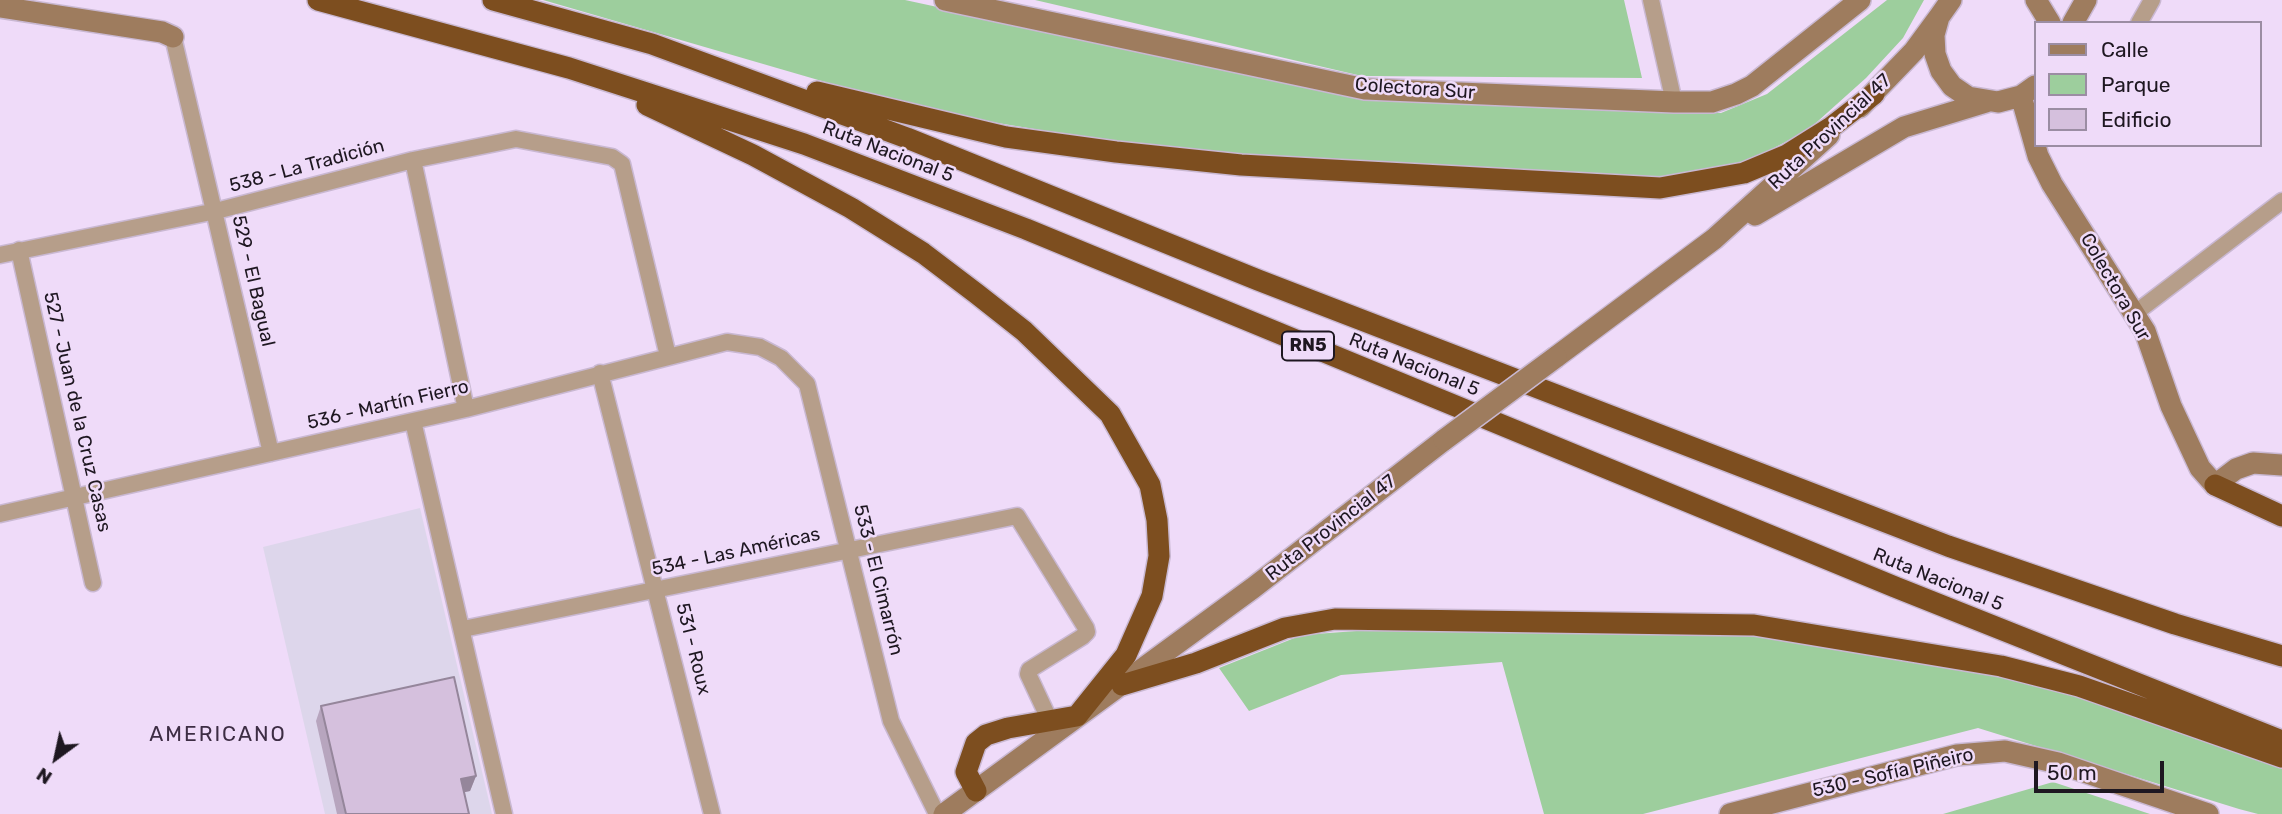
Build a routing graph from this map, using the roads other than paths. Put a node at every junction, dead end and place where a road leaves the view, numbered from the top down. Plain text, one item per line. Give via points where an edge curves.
1 (317, 0) edge
2 (493, 0) edge
3 (945, 0) edge
4 (1651, 0) edge
5 (1860, 0) edge
6 (2036, 0) edge
7 (2086, 0) edge
8 (2152, 0) edge
9 (0, 7) edge
10 (1945, 8) edge
11 (2049, 21) edge
12 (2074, 21) edge
13 (2140, 21) edge
14 (173, 37) joint
15 (652, 44) junction
16 (569, 68) junction
17 (2028, 91) edge
18 (1874, 94) junction
19 (1674, 102) junction
20 (1986, 102) junction
21 (2034, 130) edge
22 (2037, 147) edge
23 (413, 160) junction
24 (2282, 201) edge
25 (216, 211) junction
26 (1714, 239) junction
27 (19, 250) junction
28 (0, 255) edge
29 (2134, 314) junction
30 (668, 356) junction
31 (781, 358) joint
32 (600, 373) junction
33 (466, 409) junction
34 (412, 421) junction
35 (271, 453) junction
36 (2282, 465) edge
37 (2215, 485) junction
38 (76, 497) junction
39 (0, 514) edge
40 (2282, 516) edge
41 (849, 550) junction
42 (93, 583) dead end
43 (656, 590) junction
44 (463, 629) junction
45 (2282, 656) edge
46 (1122, 685) junction
47 (1077, 716) junction
48 (1050, 720) junction
49 (2282, 741) edge
50 (2282, 757) edge
51 (976, 791) junction
52 (504, 814) edge
53 (712, 814) edge
54 (937, 814) edge
55 (944, 814) edge
56 (1730, 814) edge
57 (2208, 814) edge

1 - 16 highway, Ruta Nacional 5 / RN5
2 - 15 highway, Ruta Nacional 5 / RN5
3 - 19 street, Colectora Sur via 1365,89
4 - 19 street
5 - 19 street, Colectora Sur via 1752,86 1712,102
6 - 11 street
7 - 12 street
8 - 13 street
9 - 14 street
10 - 18 street, Ruta Provincial 47
10 - 20 street via 1934,35 1941,71 1952,86
14 - 25 street, 529 - El Bagual
15 - 18 highway via 771,81 1006,137 1241,165 1660,188 1744,173 1787,155
15 - 45 highway, Ruta Nacional 5 / RN5 via 907,138 1258,280 1948,546
16 - 47 highway via 753,155 923,253 1024,331 1110,414 1150,485 1159,556 1152,596 1138,633
16 - 49 highway, Ruta Nacional 5 / RN5 via 804,144 1026,229
17 - 20 street, Ruta Provincial 47
17 - 21 street, Colectora Sur
18 - 26 street, Ruta Provincial 47
20 - 26 street, Ruta Provincial 47 via 1903,127
22 - 29 street, Colectora Sur via 2052,184
23 - 25 street, 538 - La Tradición
23 - 30 street, 538 - La Tradición via 516,139 612,157 622,164
23 - 33 street
24 - 29 street
25 - 27 street, 538 - La Tradición
25 - 35 street, 529 - El Bagual
26 - 46 street, Ruta Provincial 47, bridge
27 - 28 street, 538 - La Tradición
27 - 38 street, 527 - Juan de la Cruz Casas
29 - 37 street, Colectora Sur via 2145,331 2188,447
30 - 31 street, 536 - Martín Fierro via 727,342 760,347
30 - 32 street, 536 - Martín Fierro
31 - 41 street, 533 - El Cimarrón via 807,384
32 - 33 street, 536 - Martín Fierro
32 - 43 street, 531 - Roux
33 - 34 street, 536 - Martín Fierro
34 - 35 street, 536 - Martín Fierro
34 - 44 street
35 - 38 street, 536 - Martín Fierro
36 - 37 street via 2253,463
37 - 40 highway
38 - 39 street, 536 - Martín Fierro
38 - 42 street, 527 - Juan de la Cruz Casas
41 - 43 street, 534 - Las Américas
41 - 48 street, 534 - Las Américas via 1017,516 1087,632 1029,670
41 - 54 street, 533 - El Cimarrón via 891,721
43 - 44 street, 534 - Las Américas
43 - 53 street, 531 - Roux
44 - 52 street
46 - 47 street, Ruta Provincial 47
46 - 50 highway via 1196,663 1286,628 1335,619 1754,625 2001,666 2079,686
47 - 48 highway
47 - 51 street, Ruta Provincial 47
48 - 51 highway via 1007,728 976,743 966,772
51 - 55 street, Ruta Provincial 47
56 - 57 street, 530 - Sofía Piñeiro via 1957,755 2005,751 2058,763

